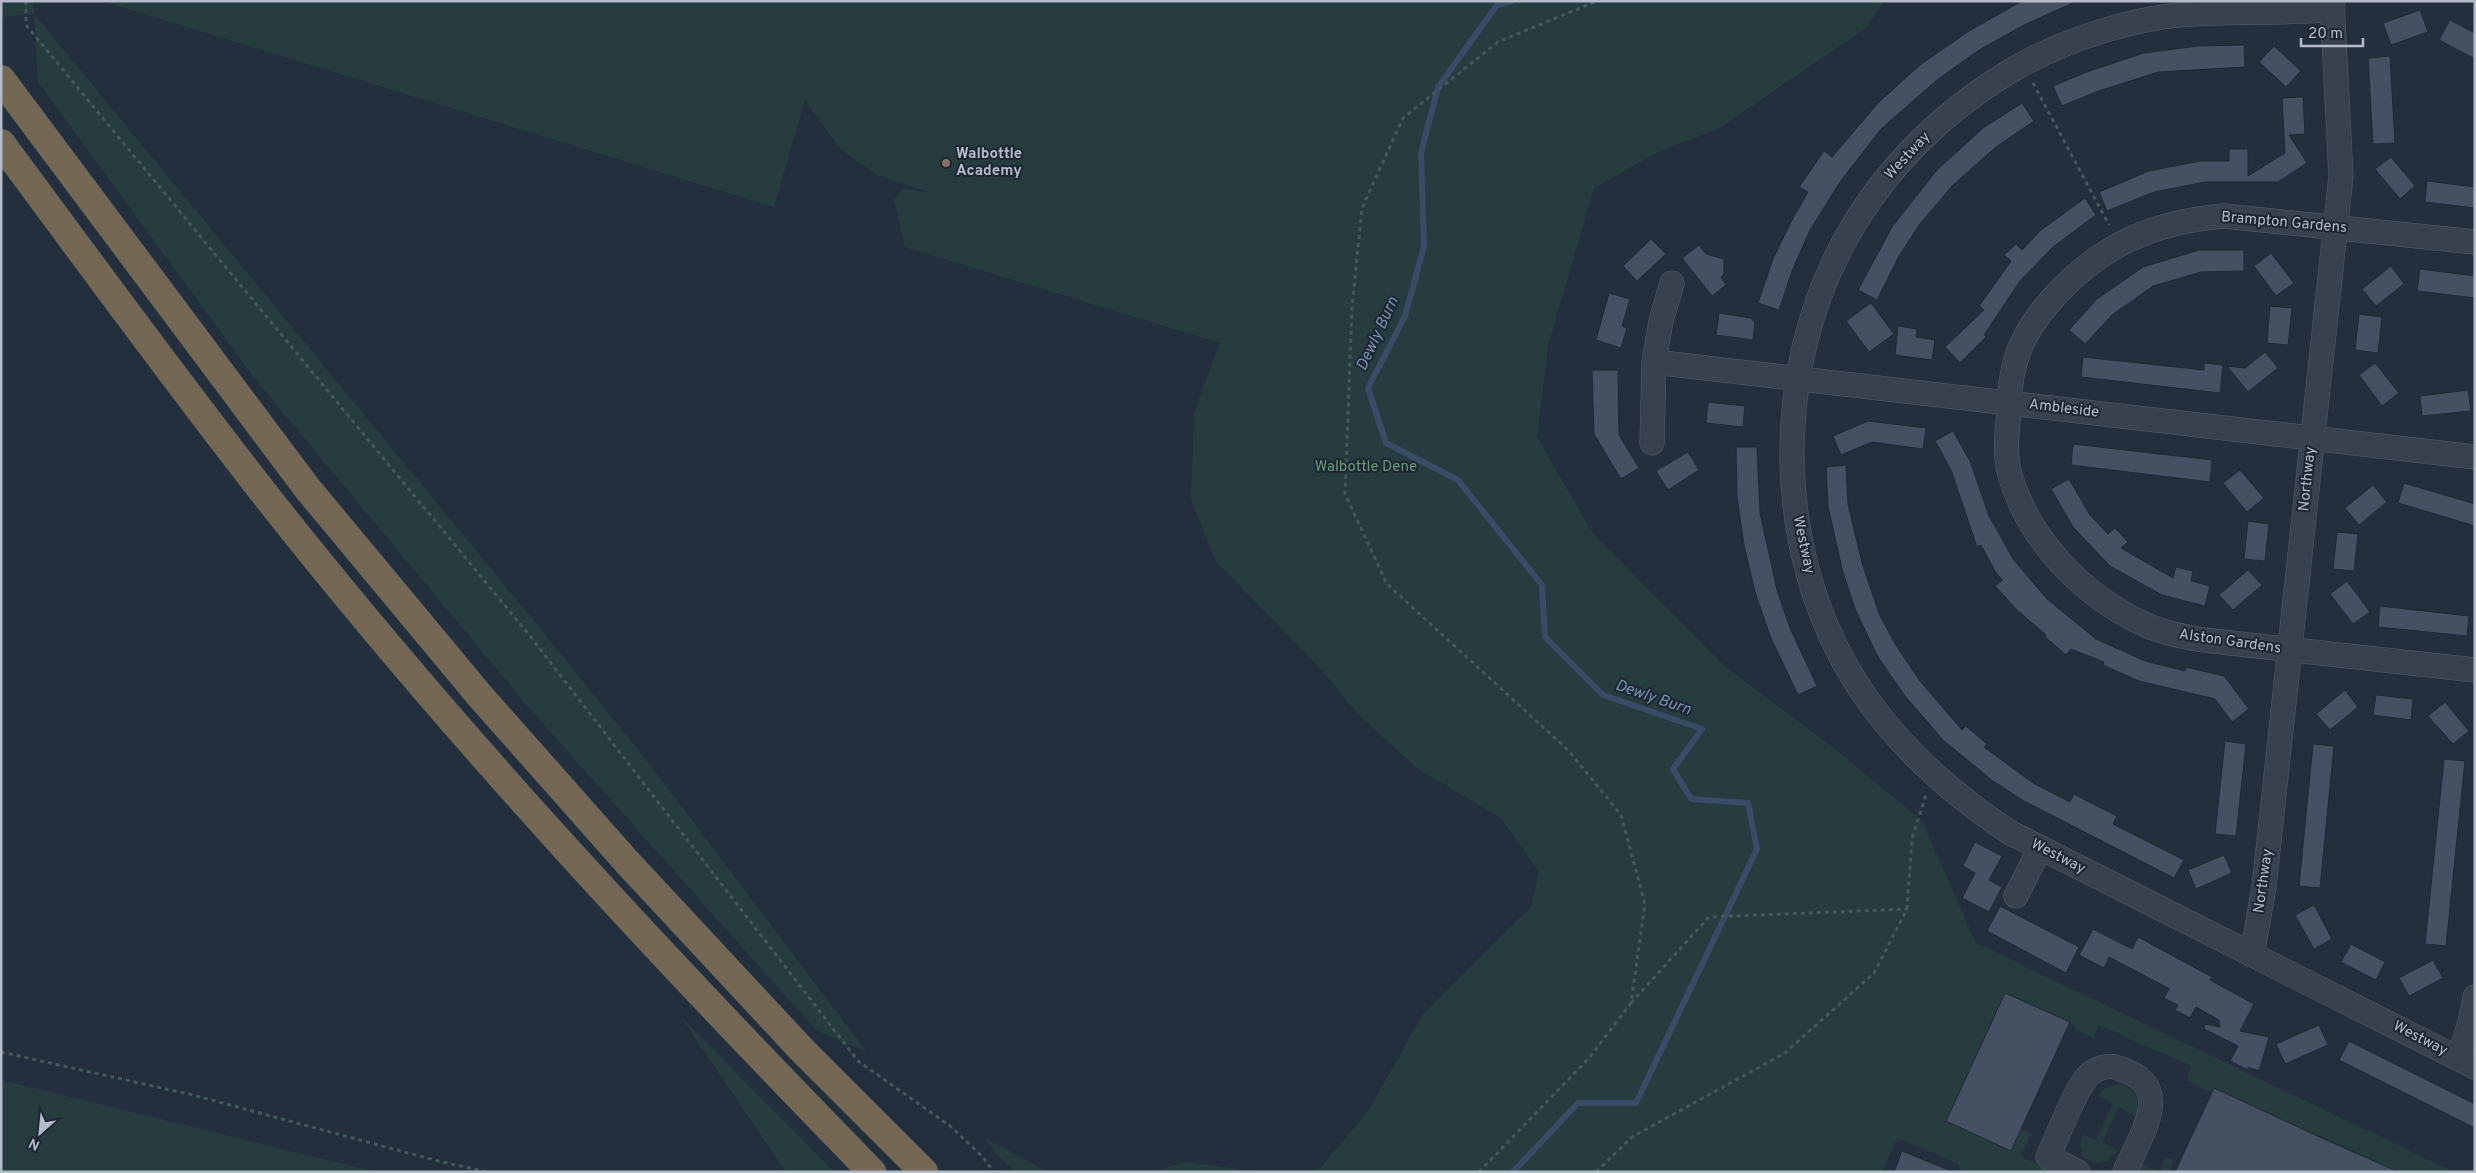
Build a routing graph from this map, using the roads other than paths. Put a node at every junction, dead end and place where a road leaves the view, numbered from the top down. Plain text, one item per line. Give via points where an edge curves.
1 (2332, 5) edge
2 (1, 79) edge
3 (1, 143) edge
4 (2336, 227) junction
5 (2475, 242) edge
6 (1672, 283) dead end
7 (1654, 362) junction
8 (1799, 379) junction
9 (2009, 403) junction
10 (2313, 438) junction
11 (1652, 443) dead end
12 (2475, 457) edge
13 (2290, 651) junction
14 (2475, 670) edge
15 (2040, 848) junction
16 (2016, 896) dead end
17 (2252, 955) junction
18 (2475, 997) edge
19 (2467, 1063) edge
20 (872, 1172) edge
21 (924, 1172) edge
22 (2078, 1172) edge
23 (2125, 1172) edge

1 - 4 street, Northway via 2342,160
1 - 8 street, Westway via 2289,13 2193,14 2110,29 2023,64 1981,90 1926,136 1886,178 1844,240 1815,308
2 - 21 highway via 307,488 480,696 728,971
3 - 20 highway via 279,512 451,720 601,887
4 - 5 street, Brampton Gardens
4 - 9 street, Brampton Gardens via 2224,216 2170,223 2118,244 2088,264 2045,306 2026,334 2015,363
4 - 10 street, Northway
6 - 7 street
7 - 8 street, Ambleside
7 - 11 street
8 - 9 street, Ambleside
8 - 15 street, Westway via 1791,444 1798,529 1820,609 1834,643 1877,714 1906,748 1984,816
9 - 10 street, Ambleside
9 - 13 street, Alston Gardens via 2006,449 2010,474 2020,502 2051,552 2090,590 2119,611 2173,635
10 - 12 street, Ambleside
10 - 13 street, Northway
13 - 14 street, Alston Gardens
13 - 17 street, Northway via 2264,887
15 - 16 street
15 - 17 street, Westway
17 - 19 street, Westway
18 - 19 street
22 - 23 street via 2048,1157 2087,1076 2101,1068 2115,1066 2145,1082 2152,1095 2152,1107

